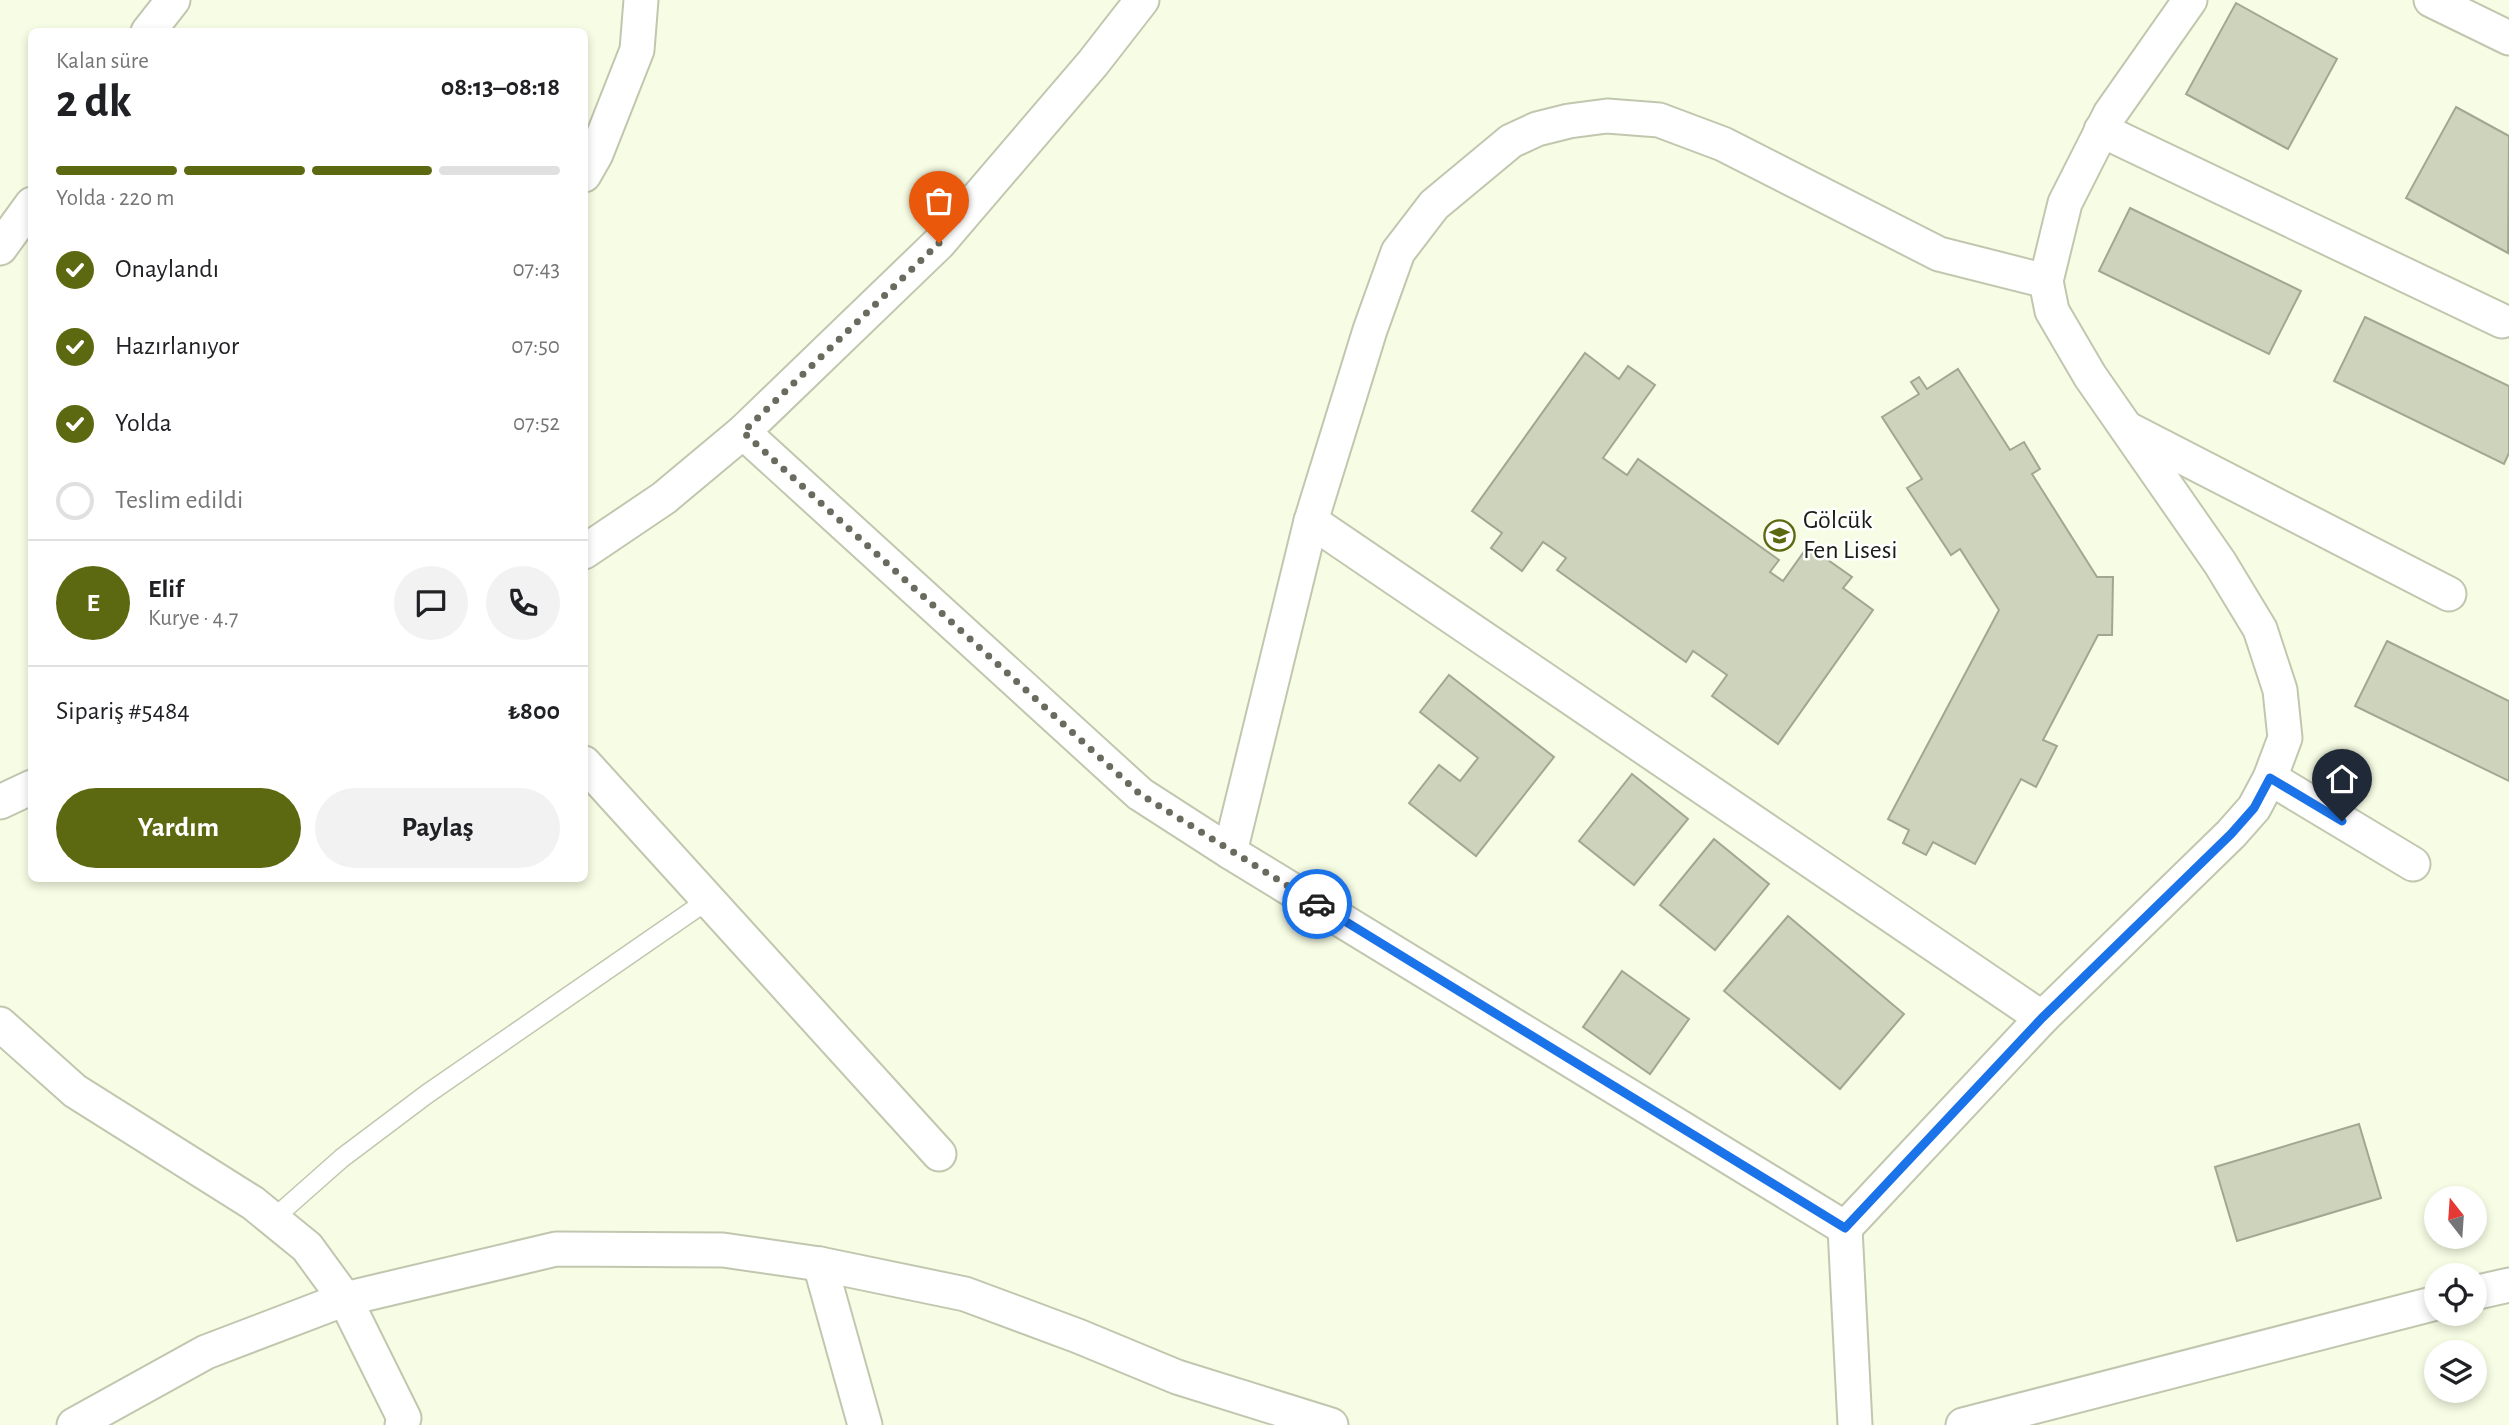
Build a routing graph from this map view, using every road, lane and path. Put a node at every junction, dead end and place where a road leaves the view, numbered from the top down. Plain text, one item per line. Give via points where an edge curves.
1 (173, 0) edge
2 (641, 0) edge
3 (1142, 0) edge
4 (2190, 0) edge
5 (2431, 0) edge
6 (151, 28) edge
7 (2509, 38) edge
8 (2101, 130) junction
9 (588, 168) edge
10 (28, 210) edge
11 (0, 248) edge
12 (2046, 281) junction
13 (2502, 321) dead end
14 (2127, 429) junction
15 (743, 432) junction
16 (1311, 521) junction
17 (588, 549) edge
18 (2449, 594) dead end
19 (588, 767) edge
20 (2270, 778) junction
21 (28, 789) edge
22 (0, 802) edge
23 (1230, 852) junction
24 (2413, 864) dead end
25 (708, 900) junction
26 (2042, 1018) junction
27 (0, 1024) edge
28 (939, 1154) dead end
29 (273, 1219) junction
30 (1845, 1228) junction
31 (820, 1264) junction
32 (2509, 1284) edge
33 (2487, 1290) edge
34 (345, 1298) junction
35 (2424, 1306) edge
36 (74, 1425) edge
37 (402, 1425) edge
38 (865, 1425) edge
39 (1331, 1425) edge
40 (1855, 1425) edge
41 (1963, 1425) edge

1 - 6 street
2 - 9 street via 637,50
3 - 15 street via 939,243
4 - 8 street
5 - 7 street
8 - 12 street via 2065,203
8 - 13 street
10 - 11 street
12 - 14 street via 2052,311
12 - 16 street via 1939,254 1723,144 1659,120 1607,116 1536,129 1511,141 1434,205 1398,253
14 - 18 street
14 - 20 street via 2260,629 2280,690 2285,738
15 - 17 street via 664,498
15 - 23 street via 1140,794
16 - 23 street
16 - 26 street
19 - 25 street
20 - 24 street
20 - 26 street via 2254,808 2231,834
21 - 22 street
23 - 30 street
25 - 28 street
25 - 29 lane via 427,1094 342,1158
26 - 30 street
27 - 29 street via 75,1091
29 - 34 street via 307,1247
30 - 40 street
31 - 34 street via 723,1250 556,1249
31 - 38 street
31 - 39 street via 965,1294 1177,1377
32 - 33 street
34 - 36 street via 206,1352
34 - 37 street via 404,1418
35 - 41 street

